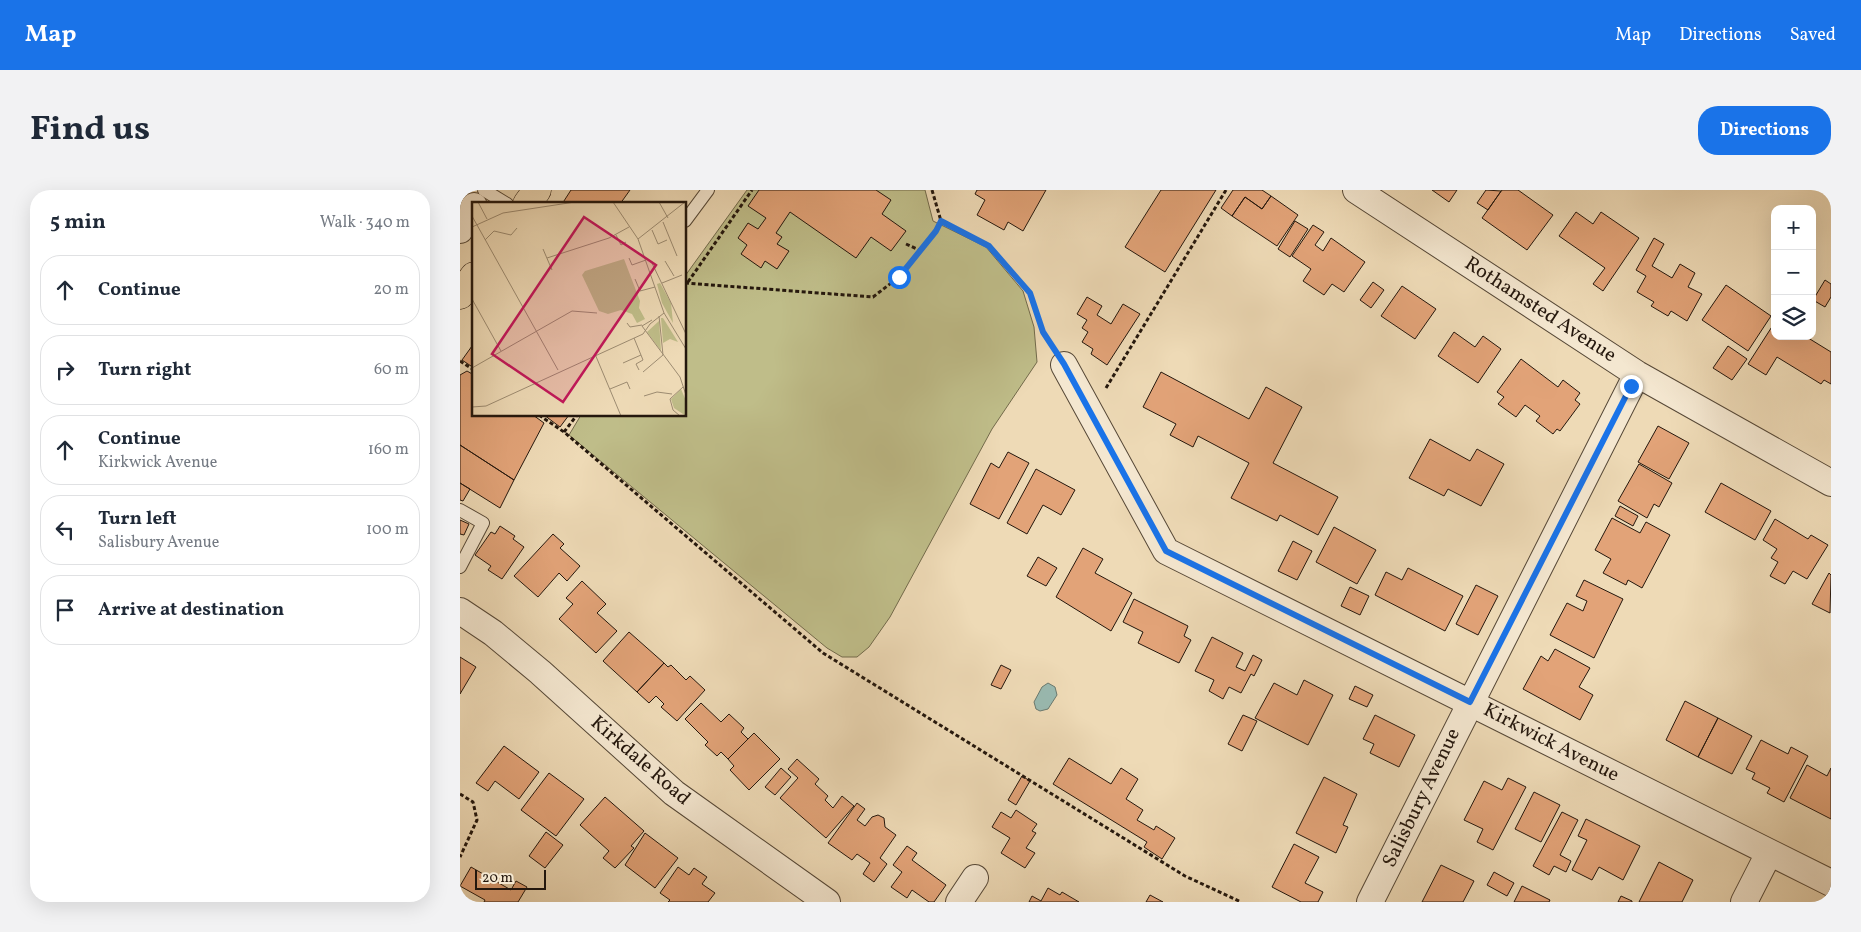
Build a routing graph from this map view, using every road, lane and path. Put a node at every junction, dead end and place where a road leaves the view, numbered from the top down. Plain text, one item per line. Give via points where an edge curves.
1 (483, 190) edge
2 (537, 190) edge
3 (708, 190) edge
4 (752, 190) edge
5 (932, 190) edge
6 (1226, 190) edge
7 (1356, 190) edge
8 (476, 202) edge
9 (504, 202) edge
10 (528, 202) edge
11 (472, 209) edge
12 (686, 220) edge
13 (941, 221) junction
14 (460, 230) edge
15 (460, 238) edge
16 (906, 244) dead end
17 (472, 245) edge
18 (919, 250) junction
19 (686, 283) edge
20 (460, 361) edge
21 (1064, 364) joint
22 (472, 369) edge
23 (1637, 374) junction
24 (1090, 414) junction
25 (540, 416) edge
26 (576, 416) edge
27 (564, 432) junction
28 (1831, 483) edge
29 (460, 510) edge
30 (460, 567) edge
31 (460, 611) edge
32 (1470, 702) junction
33 (460, 794) edge
34 (1769, 852) junction
35 (460, 857) edge
36 (975, 878) dead end
37 (1831, 883) edge
38 (827, 902) edge
39 (959, 902) edge
40 (1241, 902) edge
41 (1370, 902) edge
42 (1744, 902) edge

1 - 8 street
1 - 9 lane
2 - 10 main road
3 - 12 lane
4 - 19 path
5 - 13 path
6 - 24 path
7 - 23 street, Rothamsted Avenue
11 - 14 street
13 - 18 path
13 - 21 path via 989,246 1001,259 1030,293 1043,332
15 - 17 street
16 - 18 path
18 - 19 path via 899,277 873,297
20 - 22 path
21 - 24 street, Kirkwick Avenue
23 - 28 street, Rothamsted Avenue
23 - 32 street, Salisbury Avenue
24 - 32 street, Kirkwick Avenue via 1166,551
25 - 27 path
26 - 27 path
27 - 40 path via 823,653 1185,876
29 - 30 lane via 483,523
31 - 38 street, Kirkdale Road via 493,633 540,672 674,793
32 - 34 street, Kirkwick Avenue
32 - 41 street, Salisbury Avenue
33 - 35 path via 473,802 477,820
34 - 37 street, Kirkwick Avenue
34 - 42 street
36 - 39 street

